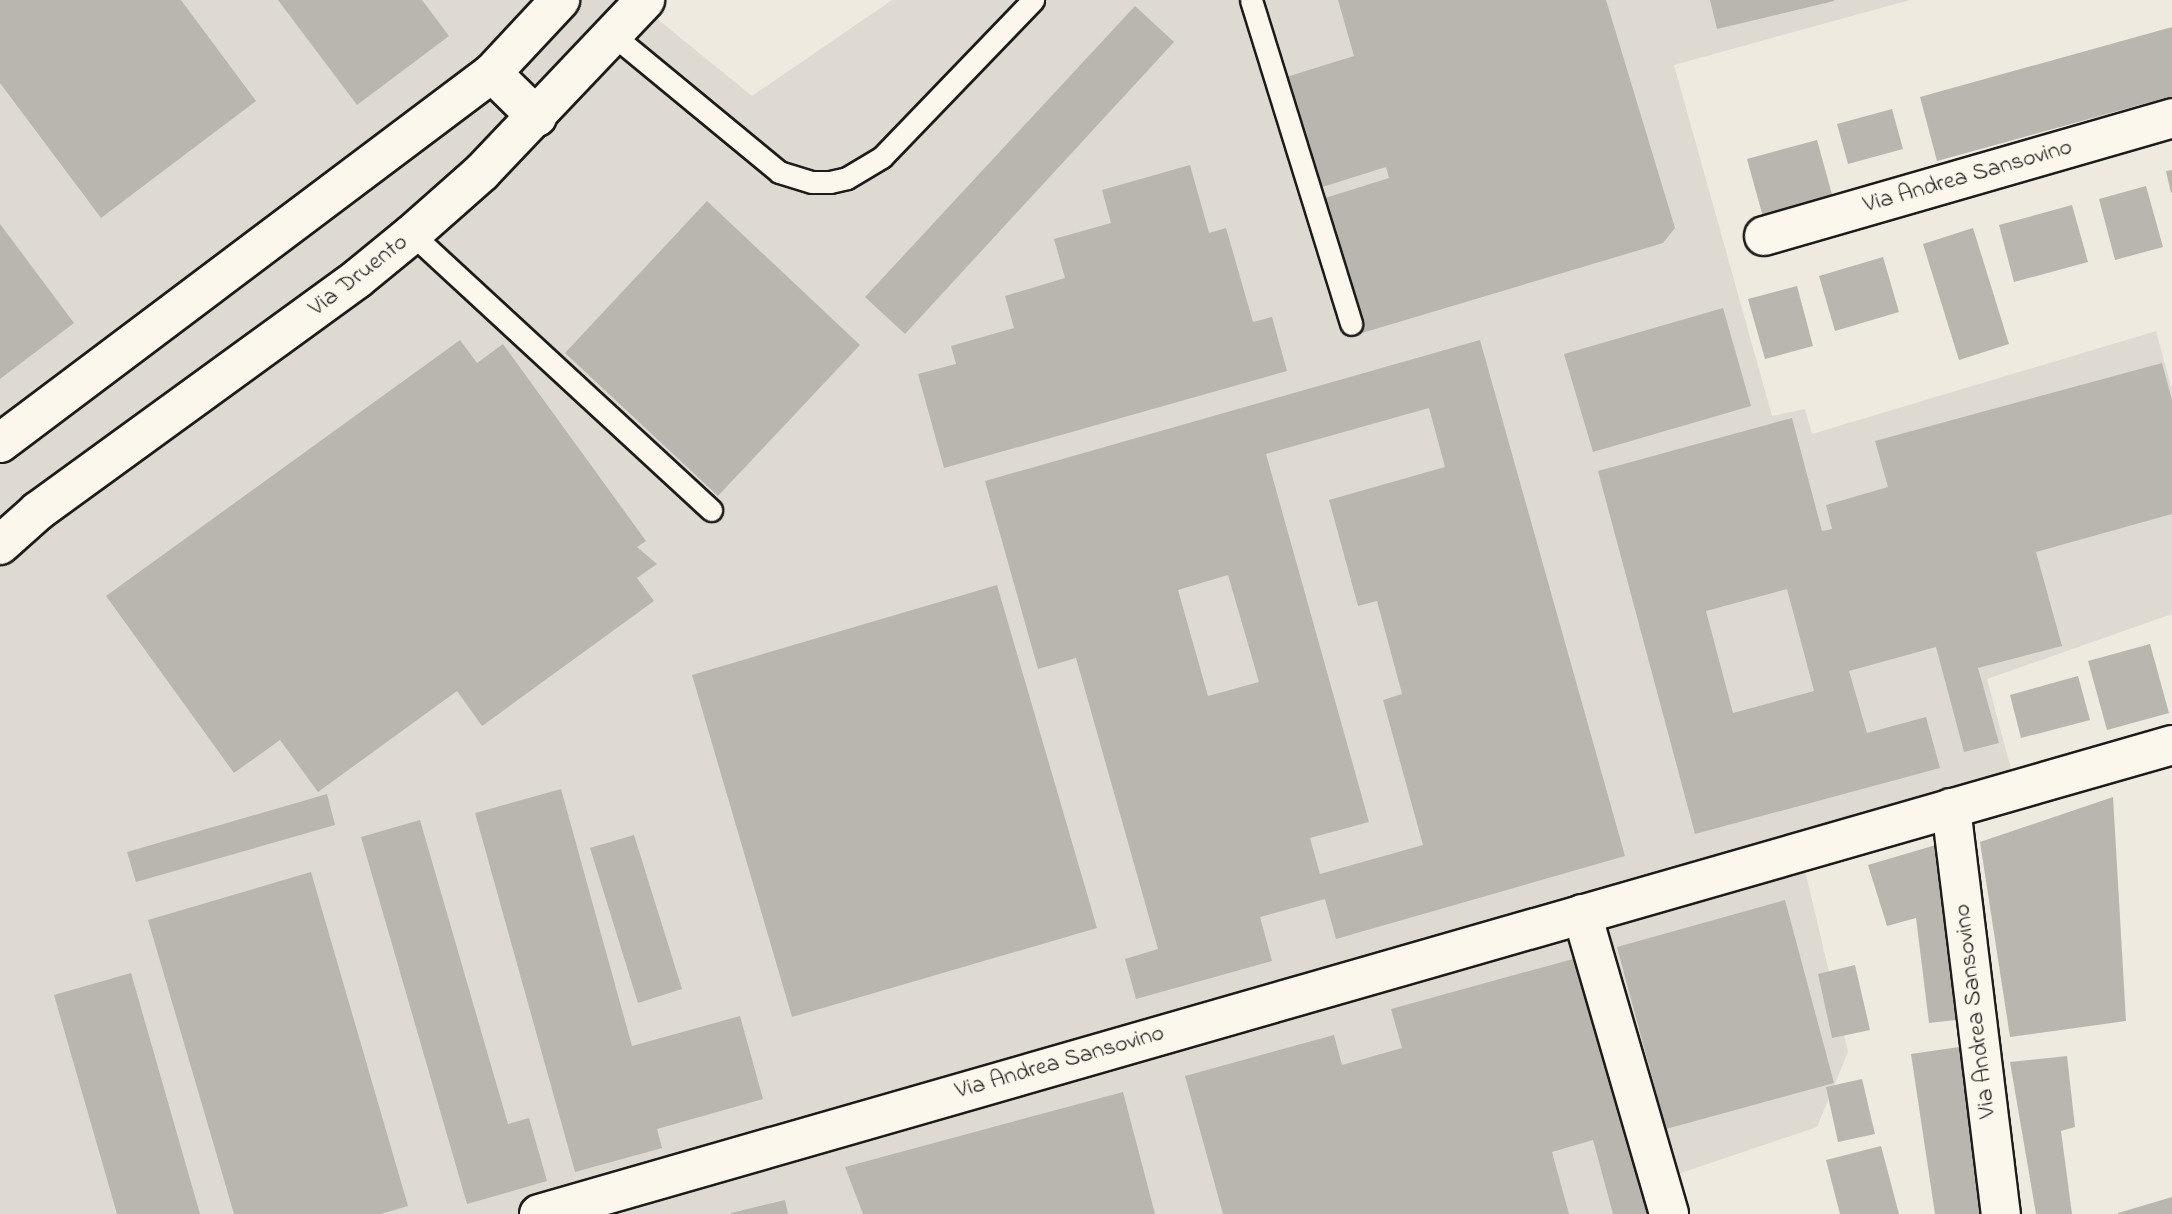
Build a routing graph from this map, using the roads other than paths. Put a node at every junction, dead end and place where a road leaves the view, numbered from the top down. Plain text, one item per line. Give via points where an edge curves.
1 (561, 0) edge
2 (645, 0) edge
3 (1032, 0) edge
4 (1251, 0) edge
5 (613, 35) junction
6 (492, 73) junction
7 (537, 117) junction
8 (2172, 118) edge
9 (412, 234) junction
10 (1764, 236) dead end
11 (1351, 324) dead end
12 (0, 443) edge
13 (711, 510) dead end
14 (38, 511) junction
15 (0, 533) edge
16 (0, 545) edge
17 (2172, 745) edge
18 (1951, 808) junction
19 (1582, 914) junction
20 (539, 1214) edge
21 (1669, 1214) edge
22 (2001, 1214) edge

1 - 6 street
2 - 5 street, Via Druento
3 - 5 lane via 882,157 830,182 811,182 779,172
4 - 11 lane
5 - 7 street, Via Druento
6 - 7 street
6 - 12 street
7 - 9 street, Via Druento
8 - 10 street, Via Andrea Sansovino
9 - 13 lane
9 - 14 street, Via Druento
14 - 15 street, Via Druento
14 - 16 street, Via Druento
17 - 18 street, Via Andrea Sansovino
18 - 19 street, Via Andrea Sansovino
18 - 22 street, Via Andrea Sansovino
19 - 20 street, Via Andrea Sansovino
19 - 21 street

